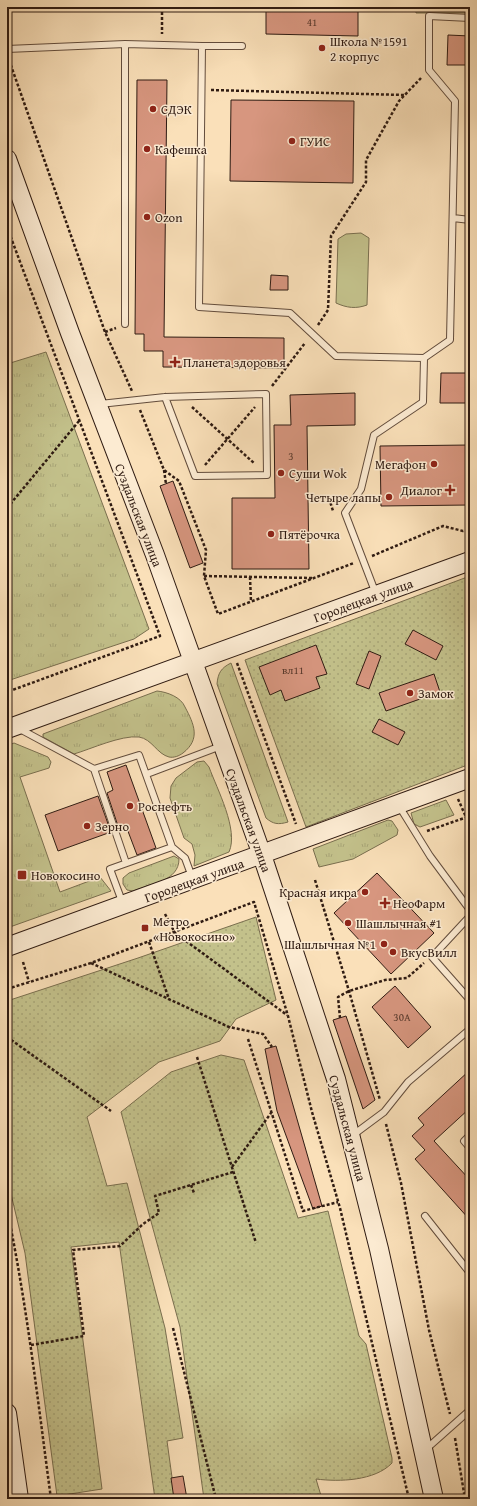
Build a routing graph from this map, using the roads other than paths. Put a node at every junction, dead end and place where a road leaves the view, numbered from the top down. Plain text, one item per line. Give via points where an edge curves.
1 (470, 18) edge
2 (125, 44) junction
3 (202, 46) junction
4 (242, 46) dead end
5 (7, 49) edge
6 (7, 159) edge
7 (452, 218) junction
8 (470, 220) edge
9 (125, 324) dead end
10 (424, 358) junction
11 (165, 397) junction
12 (97, 404) junction
13 (470, 561) edge
14 (377, 595) junction
15 (193, 662) junction
16 (11, 728) edge
17 (222, 745) junction
18 (94, 769) junction
19 (147, 774) junction
20 (470, 778) edge
21 (398, 805) junction
22 (172, 847) junction
23 (262, 855) junction
24 (126, 864) junction
25 (194, 880) junction
26 (124, 906) junction
27 (470, 910) edge
28 (470, 916) edge
29 (7, 947) edge
30 (470, 1000) edge
31 (470, 1029) edge
32 (470, 1135) edge
33 (351, 1136) junction
34 (470, 1148) edge
35 (425, 1216) dead end
36 (470, 1273) edge
37 (470, 1410) edge
38 (7, 1413) edge
39 (425, 1451) junction
40 (17, 1495) edge
41 (434, 1499) edge

1 - 7 lane via 429,16 429,70 455,101
2 - 3 lane
2 - 5 lane
2 - 9 lane
3 - 4 lane
3 - 10 lane via 199,307 290,313 336,356
6 - 12 street, Суздальская улица
7 - 8 lane
7 - 10 lane via 450,340
10 - 14 lane via 423,402 374,435 361,489 345,513
11 - 11 lane via 195,476 267,475 266,394
11 - 12 lane
12 - 15 street, Суздальская улица
13 - 14 street, Городецкая улица
14 - 15 street, Городецкая улица
15 - 16 street, Городецкая улица
15 - 17 street, Суздальская улица
16 - 18 lane
17 - 19 lane
17 - 23 street, Суздальская улица
18 - 19 lane via 139,755
18 - 24 lane
19 - 22 lane
20 - 21 street, Городецкая улица
21 - 23 street, Городецкая улица
21 - 27 lane
22 - 24 lane
22 - 25 lane via 184,858
23 - 25 street, Городецкая улица
23 - 33 street, Суздальская улица via 336,1079
24 - 26 lane via 110,869
25 - 26 street, Городецкая улица
26 - 29 street, Городецкая улица
28 - 30 lane via 432,957
31 - 33 lane via 408,1082 384,1112
32 - 34 lane via 464,1140
33 - 39 street, Суздальская улица
35 - 36 lane
37 - 39 lane
38 - 40 street
39 - 41 street, Суздальская улица

